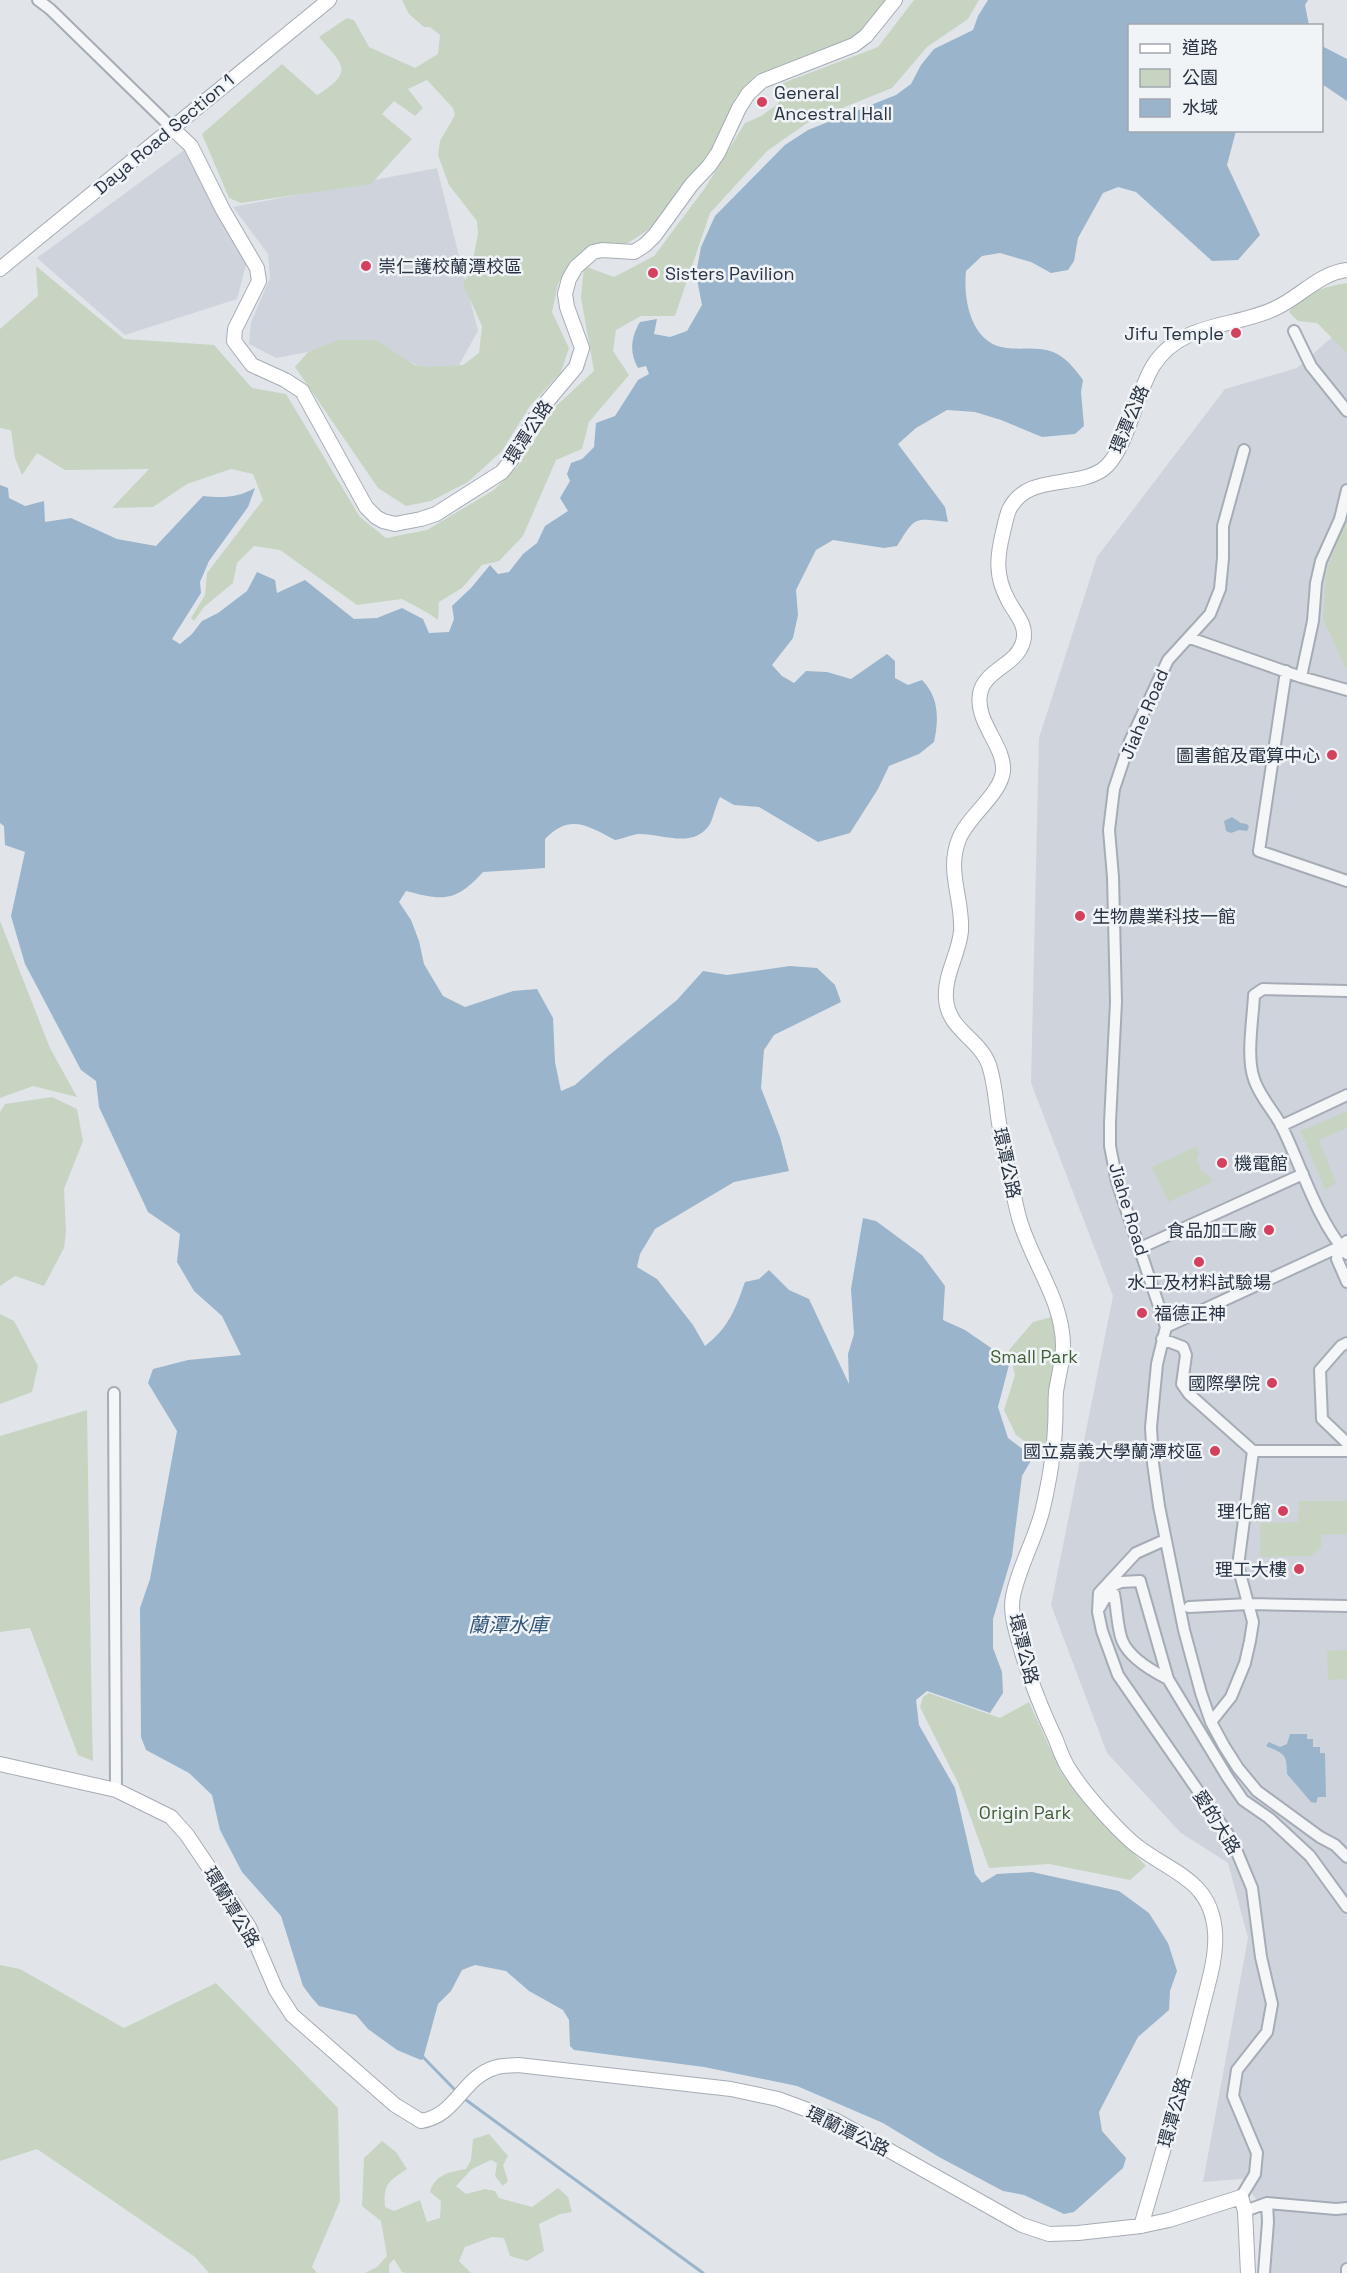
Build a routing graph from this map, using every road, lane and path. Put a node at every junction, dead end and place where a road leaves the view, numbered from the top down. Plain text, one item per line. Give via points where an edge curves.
1 (38, 0) edge
2 (329, 0) edge
3 (895, 0) edge
4 (173, 129) junction
5 (0, 269) edge
6 (1347, 270) edge
7 (1294, 331) dead end
8 (1347, 411) edge
9 (1244, 450) dead end
10 (1347, 490) edge
11 (1190, 638) junction
12 (1286, 671) junction
13 (1301, 677) junction
14 (1347, 690) edge
15 (1347, 881) edge
16 (1347, 991) edge
17 (1347, 1095) edge
18 (1281, 1126) junction
19 (1304, 1174) junction
20 (1140, 1248) junction
21 (1344, 1248) edge
22 (1347, 1282) edge
23 (1167, 1327) junction
24 (1162, 1339) junction
25 (1347, 1343) edge
26 (114, 1393) dead end
27 (1347, 1443) edge
28 (1252, 1451) junction
29 (1347, 1451) edge
30 (1165, 1540) junction
31 (1100, 1593) junction
32 (1248, 1604) junction
33 (1347, 1606) edge
34 (1189, 1607) dead end
35 (1098, 1612) junction
36 (1168, 1679) junction
37 (1212, 1722) junction
38 (0, 1764) edge
39 (116, 1790) junction
40 (1335, 1845) junction
41 (1347, 1849) edge
42 (1347, 1857) edge
43 (1347, 1907) edge
44 (1241, 2197) junction
45 (1267, 2203) junction
46 (1347, 2208) edge
47 (1245, 2211) junction
48 (1141, 2226) junction
49 (1248, 2273) edge
50 (1264, 2273) edge

1 - 4 street
2 - 4 street, Daya Road Section 1
3 - 4 street, 環潭公路 via 854,45 762,81 748,94 709,166 645,245 634,252 602,250 585,257 569,279 565,294 582,348 580,357 539,411 512,459 502,472 436,514 395,524 383,522 366,507 302,391 252,365 234,341 235,329 259,281 257,268 191,146
4 - 5 street, Daya Road Section 1
6 - 48 street, 環潭公路 via 1328,274 1298,297 1267,313 1202,329 1171,346 1147,377 1115,458 1093,474 1034,486 1009,509 997,571 1025,639 1018,653 984,683 980,695 980,710 1004,765 1002,777 961,832 953,863 962,926 945,1000 953,1022 982,1051 990,1067 1019,1217 1044,1274 1061,1327 1063,1349 1043,1510 1013,1595 1017,1638 1037,1698 1069,1770 1133,1843 1192,1882 1205,1896 1215,1929 1214,1951 1194,2039
7 - 8 street via 1311,366
9 - 11 street, Jiahe Road via 1223,526 1220,589 1210,614
10 - 13 street via 1340,519 1321,561
11 - 12 street
11 - 20 street, Jiahe Road via 1168,660 1130,741 1114,789 1109,830 1116,1002 1110,1146 1117,1182
12 - 13 street
12 - 15 street via 1259,851
13 - 14 street
16 - 18 street via 1264,989 1254,995 1253,1078
17 - 18 street
18 - 19 street
19 - 20 street
19 - 21 street
20 - 23 street, Jiahe Road
21 - 22 street via 1338,1258
21 - 23 street
23 - 24 street
24 - 28 street via 1183,1347 1186,1355 1182,1384 1189,1394
24 - 30 street via 1151,1426 1152,1463
25 - 27 street via 1320,1370 1322,1419
26 - 39 street
28 - 29 street
28 - 32 street via 1238,1566
30 - 31 street via 1136,1553
30 - 37 street via 1184,1630
31 - 35 street, 愛的大路
31 - 36 street via 1121,1582 1140,1581
32 - 33 street
32 - 34 street
32 - 37 street via 1253,1622 1245,1663 1231,1697
35 - 36 street via 1105,1598 1114,1594 1122,1640 1128,1650
35 - 44 street, 愛的大路 via 1118,1675 1232,1840 1252,1888 1272,2004 1267,2032 1237,2070 1233,2096 1257,2153 1255,2174
36 - 43 street via 1243,1800 1310,1856
37 - 40 street via 1238,1768 1257,1791
38 - 39 street, 環蘭潭公路
39 - 48 street, 環蘭潭公路 via 171,1817 187,1835 249,1927 292,2015 395,2105 422,2121 443,2115 470,2082 493,2068 518,2065 731,2089 778,2099 835,2120 1022,2225 1049,2234
40 - 41 street
40 - 42 street
44 - 47 street
44 - 48 street, 環蘭潭公路
45 - 46 street
45 - 47 street
45 - 50 street
47 - 49 street

